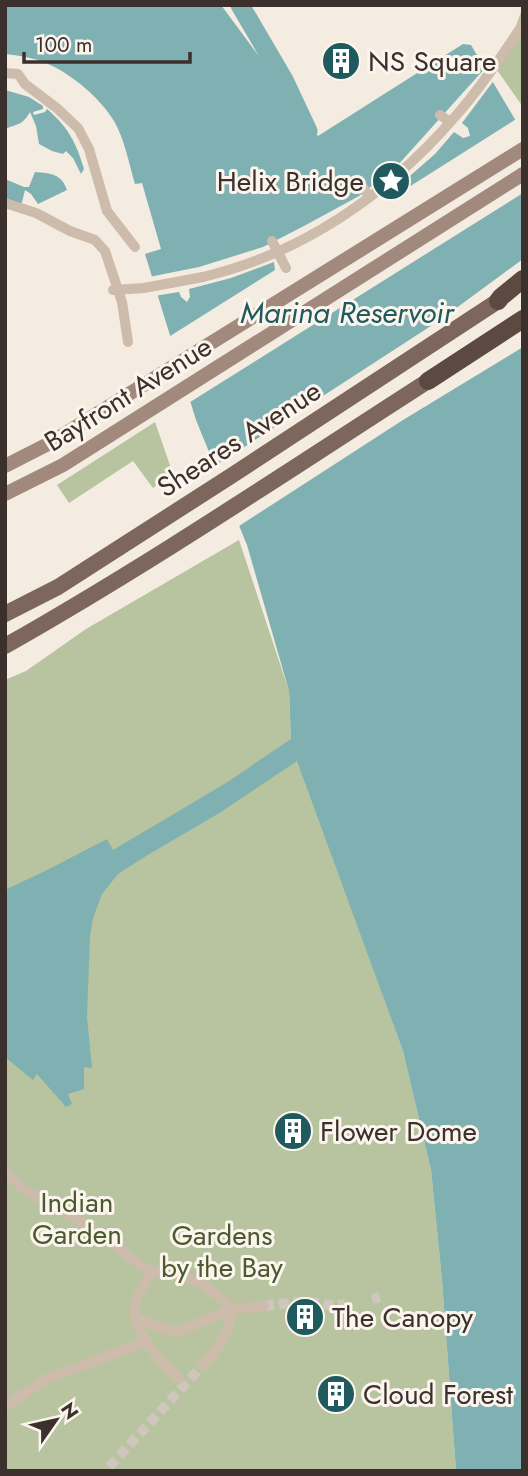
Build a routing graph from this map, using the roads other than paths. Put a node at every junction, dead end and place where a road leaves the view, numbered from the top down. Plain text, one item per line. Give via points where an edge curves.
1 (521, 27) edge
2 (5, 73) edge
3 (440, 115) dead end
4 (450, 122) junction
5 (523, 149) edge
6 (523, 174) edge
7 (363, 187) dead end
8 (369, 197) junction
9 (5, 203) edge
10 (135, 247) dead end
11 (275, 247) junction
12 (286, 268) dead end
13 (523, 279) edge
14 (523, 286) edge
15 (113, 290) dead end
16 (498, 301) junction
17 (523, 319) edge
18 (523, 332) edge
19 (128, 342) dead end
20 (428, 381) junction
21 (5, 466) edge
22 (5, 494) edge
23 (5, 614) edge
24 (5, 646) edge
25 (5, 1170) edge
26 (152, 1271) junction
27 (264, 1306) tunnel mouth
28 (233, 1309) junction
29 (136, 1318) junction
30 (146, 1342) junction
31 (203, 1365) tunnel mouth
32 (179, 1379) dead end
33 (5, 1408) edge

1 - 4 street
2 - 10 street via 18,74 78,128 107,211
3 - 4 street
4 - 8 street
5 - 21 main road, Bayfront Avenue via 50,443
6 - 22 main road, Bayfront Avenue via 63,465
7 - 8 street
8 - 11 street via 300,242
9 - 19 street, Bayfront Avenue via 95,240 105,251 122,302
11 - 12 street
11 - 15 street, bridge via 254,261 205,277 173,277 144,288
13 - 16 highway
14 - 16 highway
16 - 23 main road, Sheares Avenue via 58,587
17 - 20 highway
18 - 20 highway
20 - 24 main road, Sheares Avenue via 191,534
25 - 26 street via 23,1189 78,1219
26 - 28 street via 203,1284
26 - 29 street via 135,1307
27 - 28 street
28 - 29 street via 179,1331
28 - 31 street via 221,1345
29 - 30 street
30 - 32 street
30 - 33 street via 48,1378

